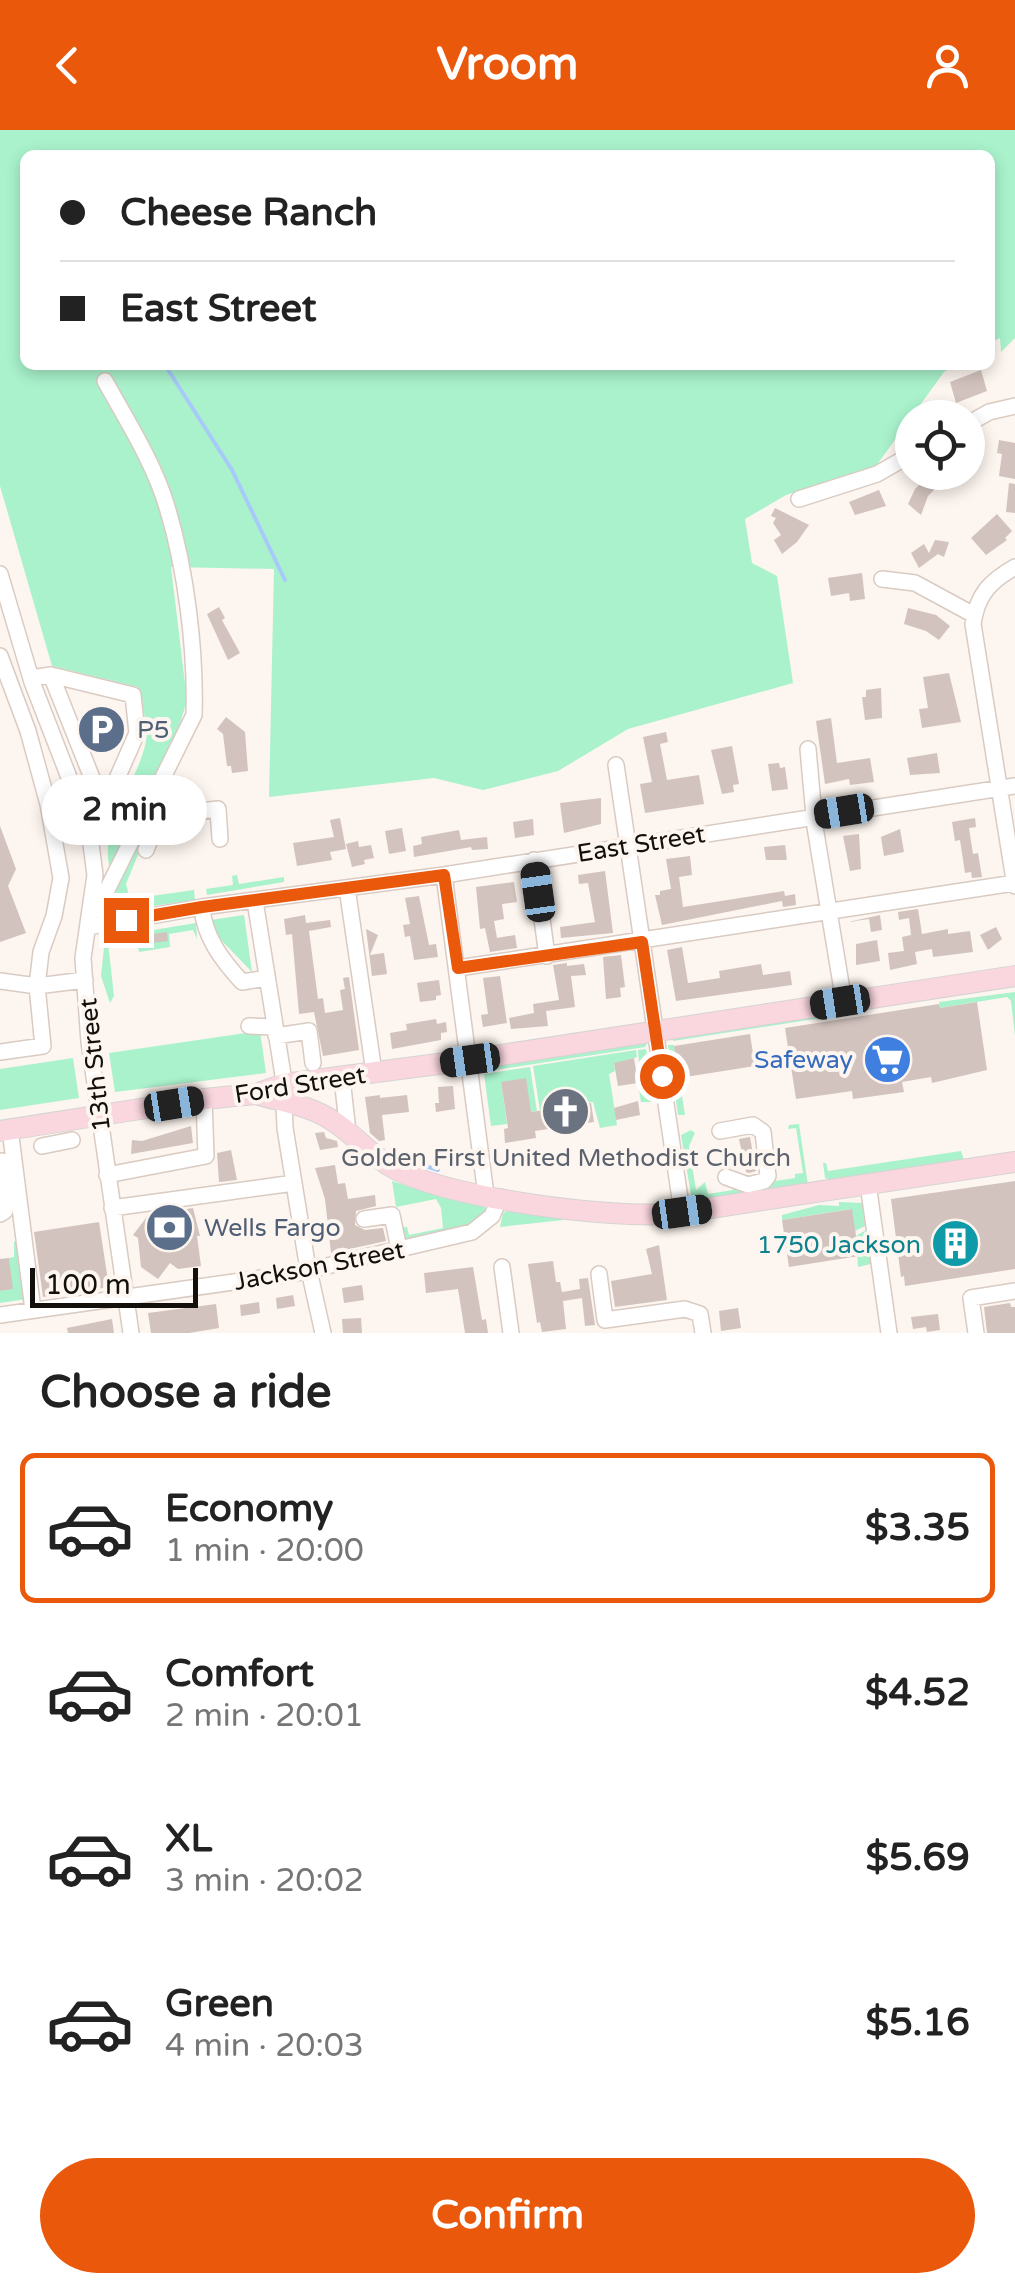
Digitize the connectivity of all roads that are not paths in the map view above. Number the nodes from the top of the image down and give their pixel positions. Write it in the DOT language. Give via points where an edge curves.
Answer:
graph roads {
  1 [pos="105,382"];
  2 [pos="1015,406"];
  3 [pos="985,414"];
  4 [pos="895,463"];
  5 [pos="799,500"];
  6 [pos="1015,567"];
  7 [pos="0,574"];
  8 [pos="882,578"];
  9 [pos="974,615"];
  10 [pos="0,656"];
  11 [pos="51,676"];
  12 [pos="31,678"];
  13 [pos="808,749"];
  14 [pos="616,765"];
  15 [pos="1008,787"];
  16 [pos="814,816"];
  17 [pos="151,817"];
  18 [pos="220,838"];
  19 [pos="626,846"];
  20 [pos="146,850"];
  21 [pos="534,860"];
  22 [pos="444,875"];
  23 [pos="1015,884"];
  24 [pos="347,888"];
  25 [pos="255,901"];
  26 [pos="202,907"];
  27 [pos="830,909"];
  28 [pos="88,927"];
  29 [pos="642,942"];
  30 [pos="547,956"];
  31 [pos="458,968"];
  32 [pos="1015,976"];
  33 [pos="267,978"];
  34 [pos="85,980"];
  35 [pos="0,981"];
  36 [pos="38,986"];
  37 [pos="844,1002"];
  38 [pos="249,1026"];
  39 [pos="276,1031"];
  40 [pos="655,1031"];
  41 [pos="0,1052"];
  42 [pos="470,1060"];
  43 [pos="313,1062"];
  44 [pos="383,1071"];
  45 [pos="343,1086"];
  46 [pos="285,1093"];
  47 [pos="204,1099"];
  48 [pos="98,1116"];
  49 [pos="5,1130"];
  50 [pos="720,1131"];
  51 [pos="348,1132"];
  52 [pos="72,1140"];
  53 [pos="42,1146"];
  54 [pos="5,1161"];
  55 [pos="1015,1162"];
  56 [pos="107,1175"];
  57 [pos="726,1177"];
  58 [pos="294,1184"];
  59 [pos="868,1184"];
  60 [pos="2,1187"];
  61 [pos="493,1196"];
  62 [pos="112,1208"];
  63 [pos="682,1212"];
  64 [pos="0,1214"];
  65 [pos="364,1219"];
  66 [pos="399,1249"];
  67 [pos="502,1267"];
  68 [pos="309,1270"];
  69 [pos="600,1274"];
  70 [pos="1015,1292"];
  71 [pos="126,1296"];
  72 [pos="32,1310"];
  73 [pos="7,1314"];
  74 [pos="16,1331"];
  75 [pos="131,1333"];
  76 [pos="322,1333"];
  77 [pos="511,1333"];
  78 [pos="702,1333"];
  79 [pos="889,1333"];
  80 [pos="976,1333"];
  1 -- 17 [label="street" via="167,506 195,686 194,715"];
  2 -- 3 [label="street"];
  4 -- 5 [label="street"];
  6 -- 9 [label="street" via="986,587"];
  7 -- 12 [label="street, 13th Street"];
  8 -- 9 [label="street" via="915,583"];
  9 -- 15 [label="street"];
  10 -- 36 [label="street" via="28,731 61,878"];
  11 -- 11 [label="street" via="134,695 136,733 104,808"];
  11 -- 12 [label="street"];
  12 -- 28 [label="street, 13th Street" via="89,829 95,864"];
  13 -- 16 [label="street"];
  14 -- 19 [label="street"];
  15 -- 16 [label="street, East Street"];
  15 -- 23 [label="street"];
  16 -- 19 [label="street, East Street"];
  16 -- 27 [label="street"];
  17 -- 18 [label="street" via="218,809"];
  17 -- 20 [label="street"];
  17 -- 28 [label="street"];
  19 -- 21 [label="street, East Street"];
  19 -- 29 [label="street"];
  21 -- 22 [label="street, East Street"];
  21 -- 30 [label="street"];
  22 -- 24 [label="street, East Street"];
  22 -- 31 [label="street"];
  23 -- 27 [label="street"];
  24 -- 25 [label="street, East Street"];
  24 -- 44 [label="street"];
  25 -- 26 [label="street, East Street"];
  25 -- 33 [label="street"];
  26 -- 28 [label="street, East Street"];
  26 -- 33 [label="street" via="206,934 242,982"];
  27 -- 29 [label="street"];
  27 -- 37 [label="street"];
  28 -- 34 [label="street, 13th Street"];
  29 -- 30 [label="street"];
  29 -- 40 [label="street"];
  30 -- 31 [label="street"];
  31 -- 42 [label="street"];
  32 -- 37 [label="main road, Ford Street"];
  33 -- 39 [label="street"];
  34 -- 36 [label="street"];
  34 -- 48 [label="street, 13th Street"];
  35 -- 36 [label="street"];
  36 -- 41 [label="street" via="42,1046"];
  37 -- 40 [label="main road, Ford Street"];
  38 -- 39 [label="street"];
  39 -- 43 [label="street" via="308,1030"];
  39 -- 46 [label="street"];
  40 -- 42 [label="main road, Ford Street"];
  40 -- 63 [label="street"];
  42 -- 44 [label="main road, Ford Street"];
  42 -- 61 [label="street"];
  44 -- 45 [label="main road"];
  44 -- 46 [label="main road, Ford Street"];
  45 -- 46 [label="main road"];
  45 -- 51 [label="street"];
  46 -- 47 [label="main road, Ford Street"];
  46 -- 51 [label="main road"];
  46 -- 58 [label="street"];
  47 -- 48 [label="main road, Ford Street"];
  47 -- 56 [label="street" via="206,1156"];
  48 -- 49 [label="main road, Ford Street"];
  48 -- 56 [label="street, 13th Street"];
  49 -- 54 [label="street"];
  50 -- 57 [label="street" via="753,1126 763,1132 764,1182 748,1185"];
  51 -- 61 [label="main road" via="402,1173"];
  52 -- 53 [label="street"];
  54 -- 60 [label="street"];
  54 -- 72 [label="street"];
  55 -- 59 [label="main road"];
  56 -- 62 [label="street, 13th Street"];
  58 -- 62 [label="street"];
  58 -- 68 [label="street"];
  59 -- 63 [label="main road"];
  59 -- 79 [label="street"];
  60 -- 64 [label="street" via="7,1202"];
  61 -- 63 [label="main road" via="632,1215"];
  61 -- 66 [label="street, Jackson Street" via="492,1216 472,1232"];
  62 -- 71 [label="street, 13th Street"];
  65 -- 66 [label="street" via="392,1214"];
  66 -- 68 [label="street, Jackson Street"];
  67 -- 77 [label="street"];
  68 -- 71 [label="street, Jackson Street"];
  68 -- 76 [label="street"];
  69 -- 78 [label="street" via="605,1320 685,1309 700,1314"];
  70 -- 80 [label="street" via="971,1298"];
  71 -- 72 [label="street, Jackson Street"];
  71 -- 75 [label="street, 13th Street"];
  72 -- 73 [label="street, Jackson Street"];
  73 -- 74 [label="street"];
}
